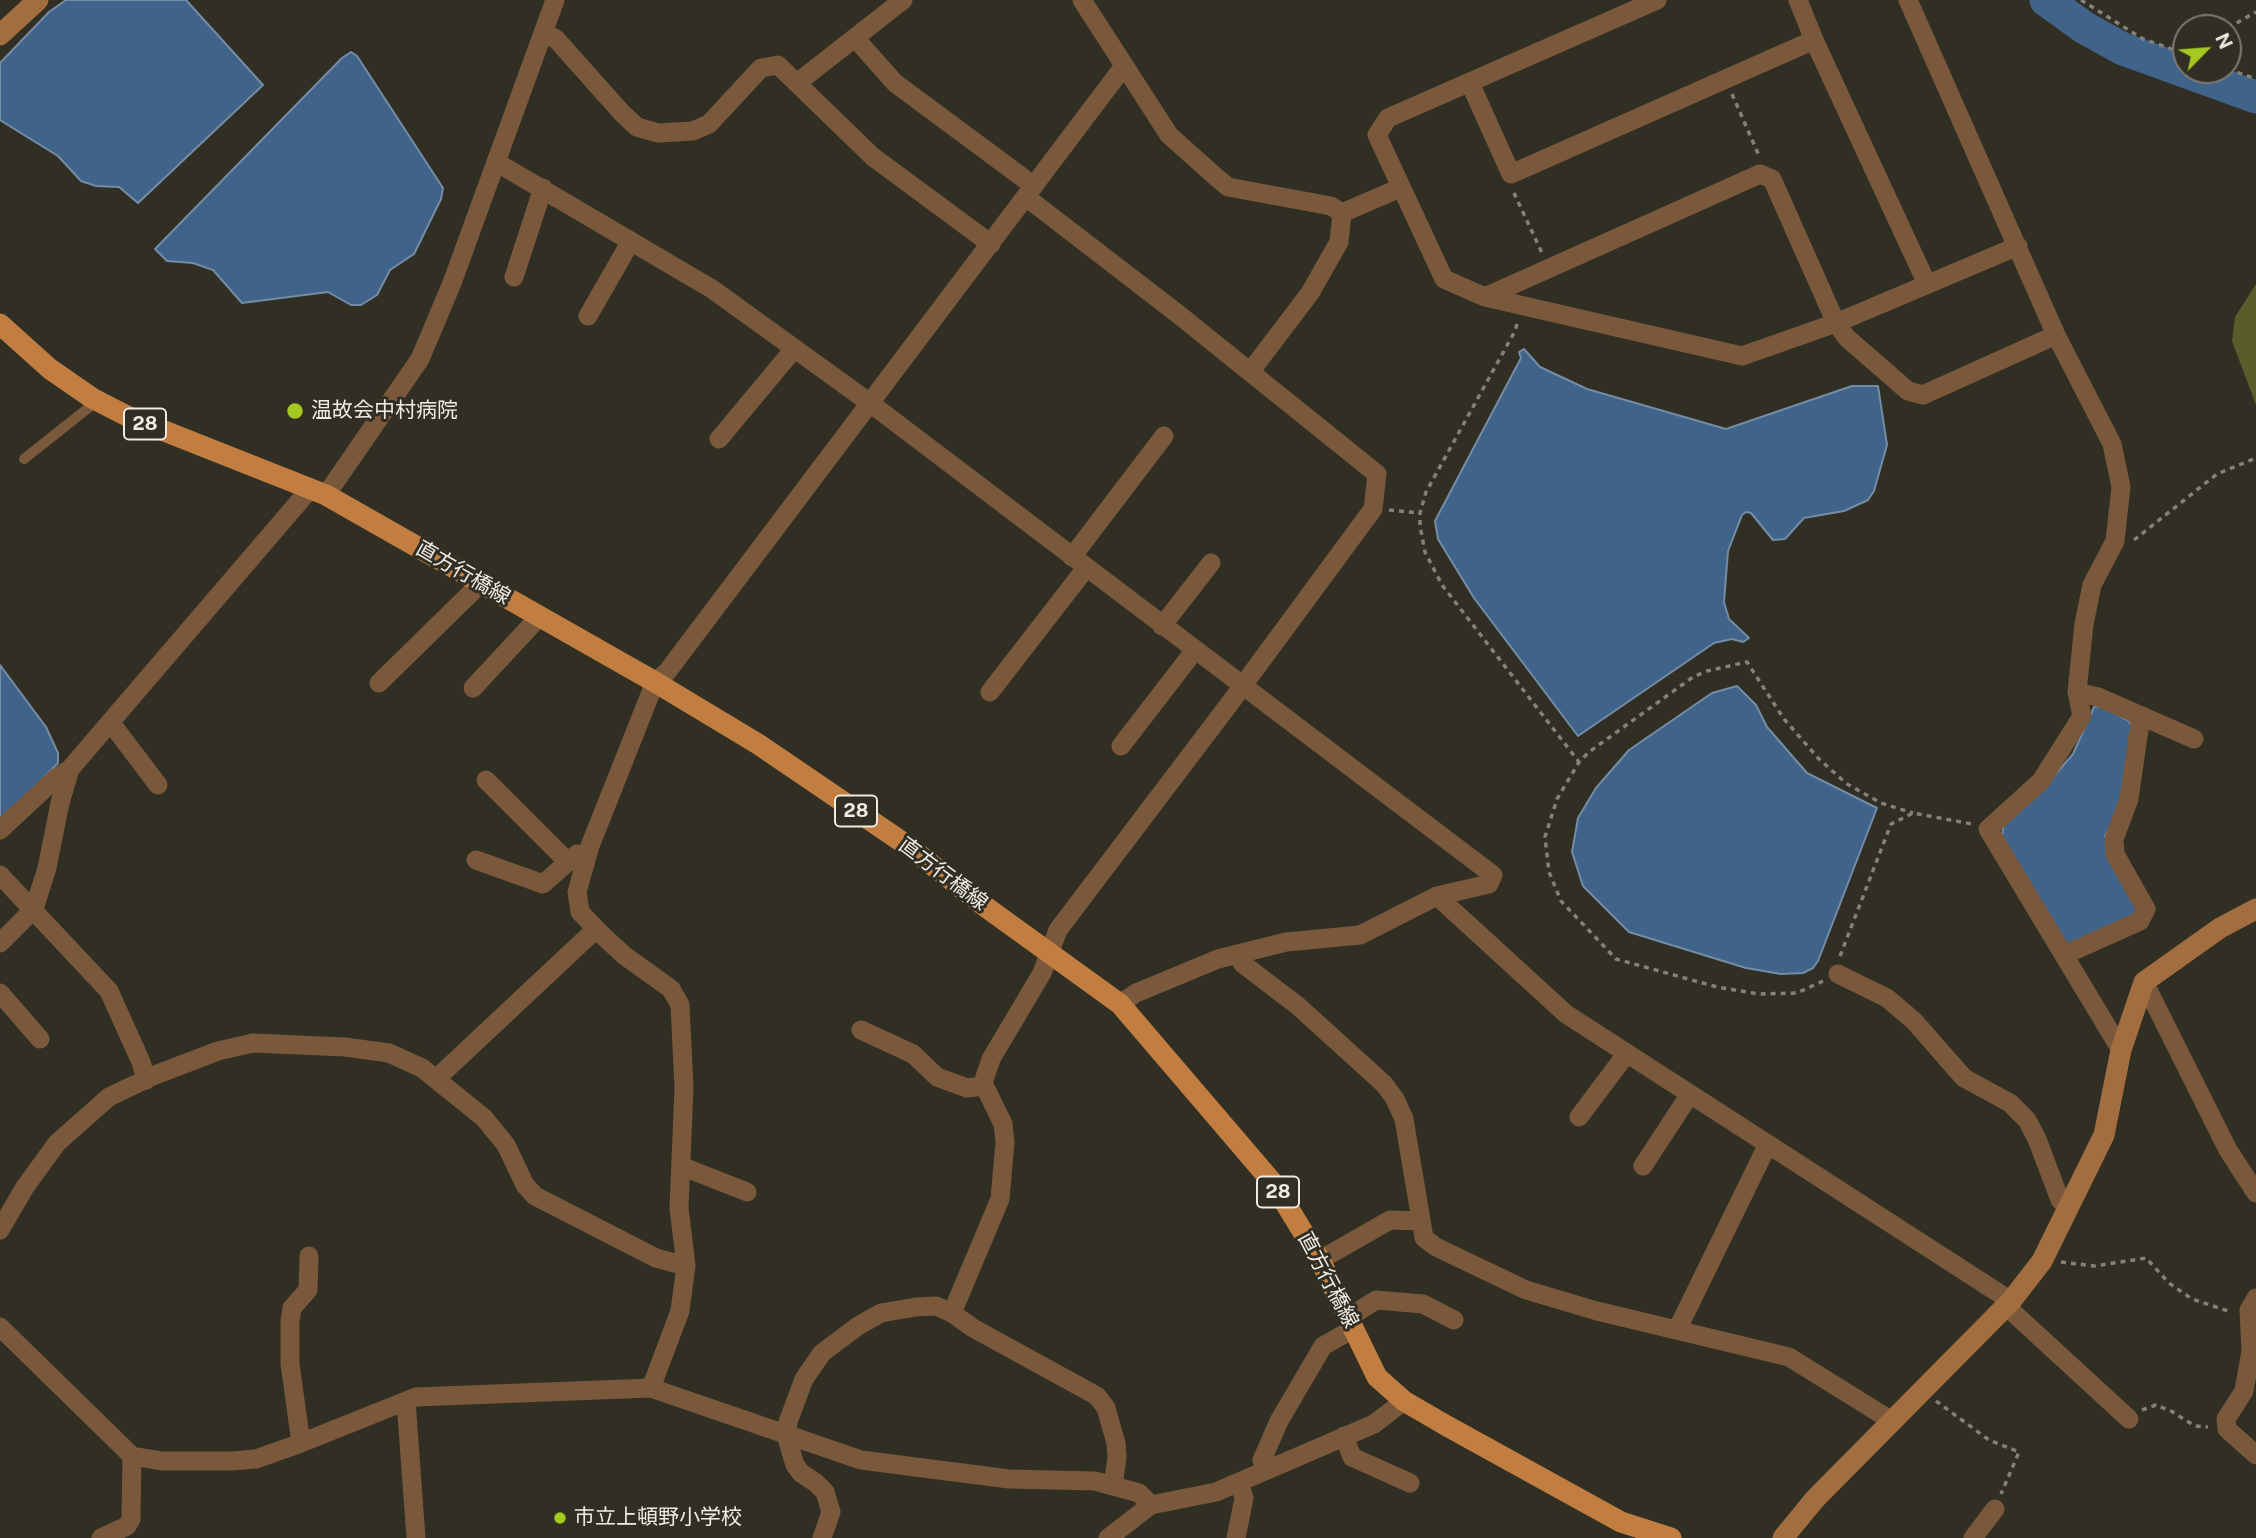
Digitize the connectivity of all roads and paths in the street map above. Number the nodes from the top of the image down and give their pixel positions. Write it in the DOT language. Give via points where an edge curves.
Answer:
graph roads {
  1 [pos="38,0"];
  2 [pos="555,0"];
  3 [pos="903,0"];
  4 [pos="1082,0"];
  5 [pos="1657,0"];
  6 [pos="1798,0"];
  7 [pos="1908,0"];
  8 [pos="2081,0"];
  9 [pos="543,33"];
  10 [pos="0,35"];
  11 [pos="855,38"];
  12 [pos="1814,40"];
  13 [pos="2172,49"];
  14 [pos="1124,66"];
  15 [pos="1726,79"];
  16 [pos="797,83"];
  17 [pos="1469,83"];
  18 [pos="496,162"];
  19 [pos="1511,174"];
  20 [pos="1760,174"];
  21 [pos="543,188"];
  22 [pos="1401,188"];
  23 [pos="1030,192"];
  24 [pos="1342,213"];
  25 [pos="631,241"];
  26 [pos="991,244"];
  27 [pos="2018,246"];
  28 [pos="1549,268"];
  29 [pos="514,277"];
  30 [pos="1927,284"];
  31 [pos="1485,296"];
  32 [pos="1520,305"];
  33 [pos="588,316"];
  34 [pos="1836,323"];
  35 [pos="0,324"];
  36 [pos="2056,335"];
  37 [pos="794,349"];
  38 [pos="1250,372"];
  39 [pos="97,401"];
  40 [pos="870,404"];
  41 [pos="1164,436"];
  42 [pos="719,439"];
  43 [pos="24,458"];
  44 [pos="2256,458"];
  45 [pos="318,492"];
  46 [pos="1373,509"];
  47 [pos="1420,513"];
  48 [pos="2108,554"];
  49 [pos="1079,562"];
  50 [pos="1211,563"];
  51 [pos="481,583"];
  52 [pos="538,617"];
  53 [pos="1162,626"];
  54 [pos="1195,650"];
  55 [pos="655,682"];
  56 [pos="379,683"];
  57 [pos="1242,686"];
  58 [pos="473,688"];
  59 [pos="990,692"];
  60 [pos="2077,692"];
  61 [pos="2141,716"];
  62 [pos="111,723"];
  63 [pos="2193,739"];
  64 [pos="1121,746"];
  65 [pos="1579,761"];
  66 [pos="70,769"];
  67 [pos="486,780"];
  68 [pos="158,785"];
  69 [pos="1913,813"];
  70 [pos="1988,829"];
  71 [pos="0,830"];
  72 [pos="587,855"];
  73 [pos="476,860"];
  74 [pos="568,862"];
  75 [pos="0,876"];
  76 [pos="1437,896"];
  77 [pos="34,909"];
  78 [pos="2256,909"];
  79 [pos="596,929"];
  80 [pos="0,943"];
  81 [pos="1048,951"];
  82 [pos="1237,954"];
  83 [pos="2064,955"];
  84 [pos="1838,974"];
  85 [pos="2144,982"];
  86 [pos="0,993"];
  87 [pos="1120,1004"];
  88 [pos="862,1030"];
  89 [pos="40,1039"];
  90 [pos="2121,1050"];
  91 [pos="1627,1053"];
  92 [pos="436,1079"];
  93 [pos="146,1080"];
  94 [pos="984,1086"];
  95 [pos="1690,1094"];
  96 [pos="1578,1117"];
  97 [pos="1768,1144"];
  98 [pos="681,1166"];
  99 [pos="1643,1166"];
  100 [pos="747,1192"];
  101 [pos="2256,1193"];
  102 [pos="2068,1207"];
  103 [pos="1421,1221"];
  104 [pos="0,1230"];
  105 [pos="309,1256"];
  106 [pos="1320,1260"];
  107 [pos="2042,1261"];
  108 [pos="686,1266"];
  109 [pos="2009,1303"];
  110 [pos="2253,1306"];
  111 [pos="952,1313"];
  112 [pos="1454,1320"];
  113 [pos="1351,1323"];
  114 [pos="0,1327"];
  115 [pos="1677,1329"];
  116 [pos="651,1388"];
  117 [pos="1922,1391"];
  118 [pos="406,1401"];
  119 [pos="1404,1401"];
  120 [pos="2129,1419"];
  121 [pos="1892,1421"];
  122 [pos="2226,1423"];
  123 [pos="786,1435"];
  124 [pos="1344,1436"];
  125 [pos="301,1443"];
  126 [pos="132,1455"];
  127 [pos="2256,1455"];
  128 [pos="1267,1470"];
  129 [pos="1239,1482"];
  130 [pos="1410,1483"];
  131 [pos="1113,1486"];
  132 [pos="1151,1505"];
  133 [pos="1995,1509"];
  134 [pos="100,1538"];
  135 [pos="416,1538"];
  136 [pos="822,1538"];
  137 [pos="1108,1538"];
  138 [pos="1236,1538"];
  139 [pos="1671,1538"];
  140 [pos="1783,1538"];
  141 [pos="1972,1538"];
  1 -- 10 [label="street"];
  2 -- 9 [label="street"];
  3 -- 11 [label="street"];
  4 -- 14 [label="street"];
  5 -- 17 [label="street"];
  6 -- 12 [label="street"];
  7 -- 27 [label="street"];
  8 -- 13 [label="path" via="2143,39"];
  9 -- 16 [label="street" via="556,39 637,127 658,133 693,131 709,124 761,68 778,65"];
  9 -- 18 [label="street"];
  11 -- 16 [label="street"];
  11 -- 23 [label="street" via="895,83"];
  12 -- 15 [label="street"];
  12 -- 30 [label="street"];
  14 -- 23 [label="street"];
  14 -- 24 [label="street" via="1169,135 1228,187 1331,206"];
  15 -- 19 [label="street"];
  15 -- 20 [label="path" via="1763,165"];
  16 -- 26 [label="street" via="873,157"];
  17 -- 19 [label="street"];
  17 -- 22 [label="street" via="1388,118 1377,135"];
  18 -- 21 [label="street"];
  18 -- 45 [label="street" via="420,359"];
  19 -- 28 [label="path" via="1511,185"];
  20 -- 28 [label="street"];
  20 -- 34 [label="street" via="1772,179"];
  21 -- 25 [label="street"];
  21 -- 29 [label="street"];
  22 -- 24 [label="street"];
  22 -- 31 [label="street" via="1444,279"];
  23 -- 26 [label="street"];
  23 -- 38 [label="street"];
  24 -- 38 [label="street" via="1339,242 1310,293"];
  25 -- 33 [label="street"];
  25 -- 37 [label="street" via="712,289"];
  26 -- 40 [label="street"];
  27 -- 30 [label="street"];
  27 -- 36 [label="street"];
  28 -- 31 [label="street"];
  30 -- 34 [label="street"];
  31 -- 32 [label="street"];
  32 -- 34 [label="street" via="1742,356"];
  32 -- 47 [label="path" via="1515,331 1426,492"];
  34 -- 36 [label="street" via="1908,391 1923,395"];
  35 -- 39 [label="main road, 直方行橋線 / 28" via="50,369"];
  36 -- 48 [label="street" via="2112,444 2121,487 2115,541"];
  37 -- 40 [label="street"];
  37 -- 42 [label="street"];
  38 -- 46 [label="street" via="1377,474"];
  39 -- 43 [label="lane"];
  39 -- 45 [label="main road, 直方行橋線 / 28"];
  40 -- 49 [label="street"];
  40 -- 55 [label="street"];
  41 -- 49 [label="street"];
  44 -- 48 [label="path" via="2217,474 2123,549"];
  45 -- 51 [label="main road, 直方行橋線 / 28"];
  45 -- 62 [label="street"];
  46 -- 47 [label="path"];
  46 -- 57 [label="street"];
  47 -- 65 [label="path" via="1425,552 1442,585"];
  48 -- 60 [label="street" via="2092,585"];
  49 -- 53 [label="street"];
  49 -- 59 [label="street"];
  50 -- 53 [label="street"];
  51 -- 52 [label="main road, 直方行橋線 / 28"];
  51 -- 56 [label="street"];
  52 -- 55 [label="main road, 直方行橋線 / 28"];
  52 -- 58 [label="street"];
  53 -- 54 [label="street"];
  54 -- 57 [label="street"];
  54 -- 64 [label="street"];
  55 -- 72 [label="street"];
  55 -- 81 [label="main road, 直方行橋線 / 28" via="758,744 908,846"];
  57 -- 76 [label="street" via="1493,875 1489,884"];
  57 -- 81 [label="street" via="1058,930"];
  60 -- 61 [label="street"];
  60 -- 70 [label="street" via="2082,716 2041,781"];
  61 -- 63 [label="street"];
  61 -- 83 [label="street" via="2129,799 2114,839 2115,854 2146,909 2140,921"];
  62 -- 66 [label="street"];
  62 -- 68 [label="street"];
  65 -- 69 [label="path" via="1693,677 1747,662 1784,719 1819,759 1847,784 1881,803"];
  65 -- 84 [label="path" via="1557,799 1545,837 1549,872 1561,901 1616,959 1717,987 1759,993 1797,993"];
  66 -- 71 [label="street"];
  66 -- 77 [label="street"];
  67 -- 74 [label="street"];
  69 -- 70 [label="path"];
  69 -- 84 [label="path" via="1891,824 1837,966"];
  70 -- 83 [label="street"];
  72 -- 74 [label="street" via="577,854"];
  72 -- 79 [label="street" via="577,892 580,912"];
  73 -- 74 [label="street" via="543,884"];
  75 -- 77 [label="street"];
  76 -- 82 [label="street" via="1360,934 1286,942"];
  76 -- 91 [label="street" via="1566,1014"];
  77 -- 80 [label="street"];
  77 -- 93 [label="street" via="109,991"];
  78 -- 85 [label="street" via="2220,928"];
  79 -- 92 [label="street"];
  79 -- 98 [label="street" via="671,989 680,1005"];
  81 -- 87 [label="main road, 直方行橋線 / 28"];
  81 -- 94 [label="street" via="1042,972 991,1059"];
  82 -- 87 [label="street" via="1136,993"];
  82 -- 103 [label="street" via="1242,964 1298,1006 1384,1084 1404,1118"];
  83 -- 90 [label="street"];
  84 -- 102 [label="street" via="1887,998 1914,1021 1964,1078 2010,1103 2027,1120 2060,1200"];
  85 -- 90 [label="street"];
  85 -- 101 [label="street" via="2228,1150"];
  86 -- 89 [label="street"];
  87 -- 106 [label="main road, 直方行橋線 / 28" via="1273,1184"];
  88 -- 94 [label="street" via="913,1054 937,1077 967,1088"];
  90 -- 102 [label="street" via="2104,1135"];
  91 -- 95 [label="street"];
  91 -- 96 [label="street"];
  92 -- 93 [label="street" via="389,1053 253,1043 218,1051"];
  92 -- 108 [label="street" via="484,1118 506,1145 535,1196 656,1258"];
  93 -- 104 [label="street" via="110,1097 57,1143"];
  94 -- 111 [label="street" via="1003,1124 1000,1199"];
  95 -- 97 [label="street"];
  95 -- 99 [label="street"];
  97 -- 109 [label="street"];
  97 -- 115 [label="street"];
  98 -- 100 [label="street"];
  98 -- 108 [label="street" via="679,1208"];
  102 -- 107 [label="street"];
  103 -- 106 [label="street" via="1390,1220"];
  103 -- 115 [label="street" via="1424,1237 1436,1247 1526,1290"];
  105 -- 125 [label="street" via="308,1290 292,1308 290,1321 290,1364"];
  106 -- 113 [label="main road, 直方行橋線 / 28"];
  107 -- 109 [label="street"];
  107 -- 110 [label="path" via="2095,1266 2146,1258 2192,1299 2237,1315"];
  108 -- 116 [label="street" via="680,1311"];
  109 -- 117 [label="street"];
  109 -- 120 [label="street"];
  110 -- 122 [label="street" via="2244,1391"];
  111 -- 123 [label="street" via="936,1306 916,1307 881,1313 858,1326 822,1353 804,1379"];
  111 -- 131 [label="street" via="1097,1396 1106,1408 1116,1443"];
  112 -- 113 [label="street" via="1423,1304 1376,1300"];
  113 -- 119 [label="main road, 直方行橋線 / 28" via="1377,1377"];
  113 -- 128 [label="street" via="1323,1346 1279,1421 1262,1460"];
  114 -- 126 [label="street"];
  115 -- 121 [label="street" via="1788,1357"];
  116 -- 118 [label="street" via="436,1395"];
  116 -- 123 [label="street"];
  117 -- 121 [label="street"];
  117 -- 133 [label="path" via="1989,1440 2019,1452"];
  118 -- 125 [label="street"];
  118 -- 135 [label="street"];
  119 -- 124 [label="street" via="1374,1424"];
  119 -- 139 [label="main road, 直方行橋線 / 28" via="1621,1522"];
  120 -- 122 [label="path" via="2156,1405 2195,1426 2212,1428"];
  121 -- 140 [label="street"];
  122 -- 127 [label="street"];
  123 -- 131 [label="street" via="861,1460 1009,1479 1095,1481"];
  123 -- 136 [label="street" via="795,1465 825,1492 831,1512"];
  124 -- 128 [label="street"];
  124 -- 130 [label="street" via="1352,1457"];
  125 -- 126 [label="street" via="256,1459 231,1461 162,1461"];
  126 -- 134 [label="street" via="131,1519 127,1526"];
  128 -- 129 [label="street"];
  129 -- 132 [label="street" via="1216,1492"];
  129 -- 138 [label="street" via="1244,1498"];
  131 -- 132 [label="street" via="1139,1493"];
  132 -- 137 [label="street"];
  133 -- 141 [label="street"];
}
